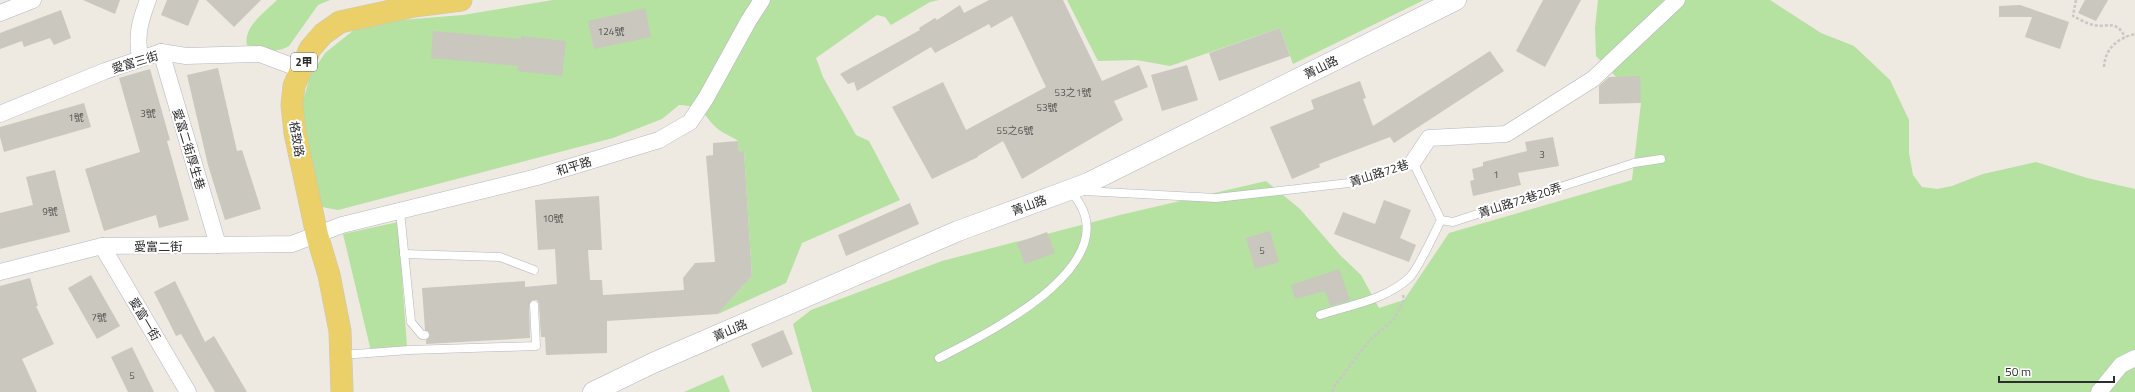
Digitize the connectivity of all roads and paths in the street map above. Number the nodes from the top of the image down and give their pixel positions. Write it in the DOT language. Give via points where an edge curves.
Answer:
graph roads {
  1 [pos="33,0"];
  2 [pos="148,0"];
  3 [pos="461,0"];
  4 [pos="762,0"];
  5 [pos="1456,0"];
  6 [pos="1677,0"];
  7 [pos="2076,0"];
  8 [pos="0,13"];
  9 [pos="2135,34"];
  10 [pos="2125,36"];
  11 [pos="161,52"];
  12 [pos="140,58"];
  13 [pos="2104,67"];
  14 [pos="300,69"];
  15 [pos="0,114"];
  16 [pos="1661,159"];
  17 [pos="1413,162"];
  18 [pos="1069,190"];
  19 [pos="400,211"];
  20 [pos="1441,220"];
  21 [pos="317,235"];
  22 [pos="218,245"];
  23 [pos="102,246"];
  24 [pos="404,254"];
  25 [pos="534,270"];
  26 [pos="0,272"];
  27 [pos="1399,285"];
  28 [pos="534,305"];
  29 [pos="1320,315"];
  30 [pos="425,335"];
  31 [pos="341,355"];
  32 [pos="939,358"];
  33 [pos="2135,358"];
  34 [pos="188,392"];
  35 [pos="342,392"];
  36 [pos="593,392"];
  37 [pos="1333,392"];
  38 [pos="2099,392"];
  1 -- 8 [label="street"];
  2 -- 12 [label="street" via="140,21 137,42"];
  3 -- 14 [label="main road, 格致路 / 2甲" via="414,6 340,22 323,34 310,49"];
  4 -- 19 [label="street, 和平路" via="690,122 659,140 537,177"];
  5 -- 18 [label="street, 菁山路" via="1088,183"];
  6 -- 17 [label="street, 菁山路72巷" via="1593,79 1506,134 1429,138"];
  7 -- 10 [label="path" via="2073,16 2094,25 2114,26"];
  9 -- 10 [label="path"];
  10 -- 13 [label="path" via="2105,57"];
  11 -- 12 [label="street, 愛富三街"];
  11 -- 14 [label="street, 愛富三街" via="186,56 260,54"];
  11 -- 22 [label="street, 愛富二街厚生巷"];
  12 -- 15 [label="street, 愛富三街"];
  14 -- 21 [label="main road, 格致路 / 2甲" via="294,86 292,112"];
  16 -- 20 [label="lane, 菁山路72巷20弄" via="1634,163 1453,222"];
  17 -- 18 [label="lane, 菁山路72巷" via="1349,183 1216,198"];
  17 -- 20 [label="lane"];
  18 -- 32 [label="lane" via="1081,203 1088,225 1081,252 1068,272 1054,287 1016,315"];
  18 -- 36 [label="street, 菁山路" via="958,231 653,363"];
  19 -- 21 [label="street, 和平路" via="342,225"];
  19 -- 24 [label="lane"];
  20 -- 27 [label="lane" via="1411,276"];
  21 -- 22 [label="street, 愛富二街" via="292,244"];
  21 -- 31 [label="main road, 格致路 / 2甲" via="332,289 340,331"];
  22 -- 23 [label="street, 愛富二街"];
  23 -- 26 [label="street, 愛富二街"];
  23 -- 34 [label="street, 愛富一街"];
  24 -- 25 [label="lane" via="500,257"];
  24 -- 30 [label="lane" via="410,322 415,330 422,336"];
  27 -- 29 [label="lane" via="1388,294"];
  27 -- 37 [label="path" via="1405,299 1394,319 1369,341 1333,388"];
  28 -- 31 [label="lane" via="536,346"];
  31 -- 35 [label="main road, 格致路 / 2甲"];
  33 -- 38 [label="street" via="2121,365"];
}
